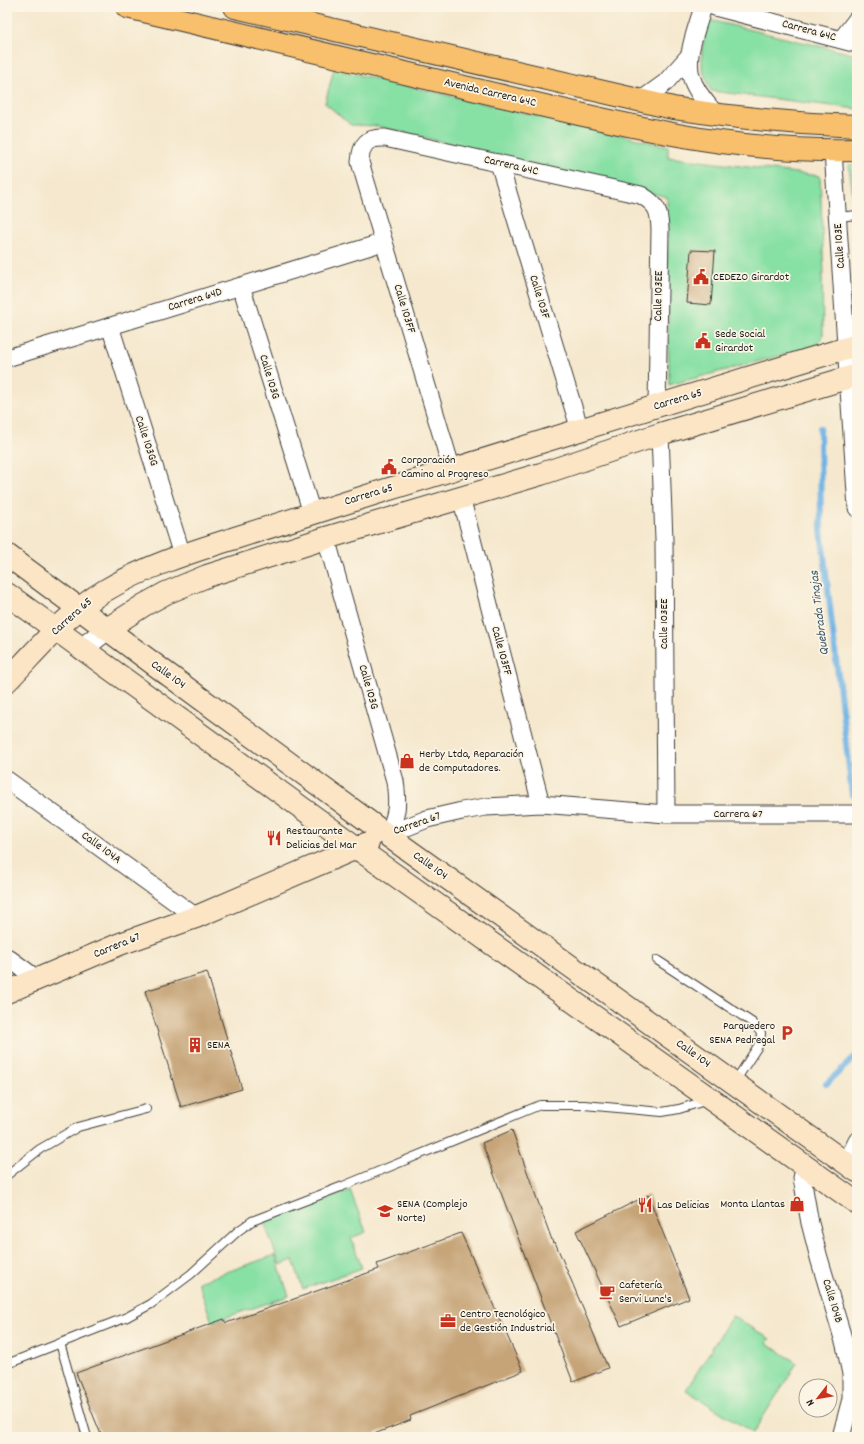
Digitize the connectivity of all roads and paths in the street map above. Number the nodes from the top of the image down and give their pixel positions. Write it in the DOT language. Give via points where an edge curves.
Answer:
graph roads {
  1 [pos="127,7"];
  2 [pos="235,7"];
  3 [pos="703,7"];
  4 [pos="715,7"];
  5 [pos="857,19"];
  6 [pos="849,42"];
  7 [pos="689,56"];
  8 [pos="640,101"];
  9 [pos="716,115"];
  10 [pos="857,126"];
  11 [pos="362,148"];
  12 [pos="833,150"];
  13 [pos="857,150"];
  14 [pos="499,163"];
  15 [pos="658,210"];
  16 [pos="857,215"];
  17 [pos="838,217"];
  18 [pos="384,242"];
  19 [pos="241,286"];
  20 [pos="110,326"];
  21 [pos="852,347"];
  22 [pos="7,358"];
  23 [pos="853,376"];
  24 [pos="657,407"];
  25 [pos="580,430"];
  26 [pos="660,434"];
  27 [pos="452,470"];
  28 [pos="461,498"];
  29 [pos="857,508"];
  30 [pos="312,513"];
  31 [pos="326,538"];
  32 [pos="7,555"];
  33 [pos="182,555"];
  34 [pos="7,594"];
  35 [pos="79,608"];
  36 [pos="106,629"];
  37 [pos="56,630"];
  38 [pos="82,649"];
  39 [pos="7,681"];
  40 [pos="7,780"];
  41 [pos="541,804"];
  42 [pos="666,814"];
  43 [pos="857,814"];
  44 [pos="387,835"];
  45 [pos="357,848"];
  46 [pos="196,917"];
  47 [pos="7,957"];
  48 [pos="657,960"];
  49 [pos="37,979"];
  50 [pos="7,992"];
  51 [pos="734,1084"];
  52 [pos="711,1099"];
  53 [pos="146,1110"];
  54 [pos="857,1141"];
  55 [pos="805,1166"];
  56 [pos="852,1167"];
  57 [pos="7,1175"];
  58 [pos="857,1203"];
  59 [pos="60,1343"];
  60 [pos="7,1364"];
  61 [pos="87,1437"];
  62 [pos="841,1437"];
  1 -- 12 [label="main road, Avenida Carrera 64C" via="672,134 721,142"];
  2 -- 8 [label="main road"];
  3 -- 7 [label="street"];
  4 -- 6 [label="street, Carrera 64C"];
  5 -- 6 [label="street"];
  7 -- 8 [label="street" via="665,83"];
  7 -- 9 [label="street" via="691,77 696,88"];
  8 -- 9 [label="main road"];
  9 -- 10 [label="main road" via="779,122"];
  11 -- 14 [label="street, Carrera 64C" via="368,141 385,138"];
  11 -- 18 [label="street, Calle 103FF" via="360,162"];
  12 -- 13 [label="main road, Avenida Carrera 64C"];
  12 -- 17 [label="street, Calle 103E"];
  14 -- 15 [label="street, Carrera 64C" via="641,195 651,201"];
  14 -- 25 [label="street, Calle 103F"];
  15 -- 24 [label="street, Calle 103EE" via="660,229"];
  16 -- 17 [label="lane"];
  17 -- 21 [label="street, Calle 103E"];
  18 -- 19 [label="street, Carrera 64D"];
  18 -- 27 [label="street, Calle 103FF"];
  19 -- 20 [label="street, Carrera 64D"];
  19 -- 30 [label="street, Calle 103G"];
  20 -- 22 [label="street, Carrera 64D"];
  20 -- 33 [label="street, Calle 103GG"];
  21 -- 23 [label="street, Calle 103E"];
  21 -- 24 [label="main road, Carrera 65"];
  23 -- 26 [label="main road"];
  23 -- 29 [label="street, Calle 103E"];
  24 -- 25 [label="main road, Carrera 65"];
  25 -- 27 [label="main road, Carrera 65"];
  26 -- 28 [label="main road"];
  26 -- 42 [label="street, Calle 103EE" via="664,540"];
  27 -- 30 [label="main road, Carrera 65"];
  28 -- 31 [label="main road"];
  28 -- 41 [label="street, Calle 103FF"];
  30 -- 33 [label="main road, Carrera 65"];
  31 -- 36 [label="main road" via="186,584 144,605"];
  31 -- 44 [label="street, Calle 103G" via="395,781 396,817"];
  32 -- 35 [label="main road, Calle 104"];
  33 -- 35 [label="main road, Carrera 65" via="130,576"];
  34 -- 37 [label="main road"];
  35 -- 36 [label="main road, Calle 104"];
  35 -- 37 [label="main road, Carrera 65"];
  36 -- 38 [label="street"];
  36 -- 44 [label="main road, Calle 104"];
  37 -- 38 [label="main road"];
  37 -- 39 [label="main road, Carrera 65"];
  38 -- 45 [label="main road"];
  40 -- 46 [label="street, Calle 104A"];
  41 -- 42 [label="street, Carrera 67"];
  41 -- 44 [label="street, Carrera 67" via="462,811 427,819"];
  42 -- 43 [label="street, Carrera 67"];
  44 -- 45 [label="main road, Carrera 67"];
  44 -- 51 [label="main road, Calle 104"];
  45 -- 46 [label="main road, Carrera 67"];
  45 -- 52 [label="main road"];
  46 -- 49 [label="main road, Carrera 67" via="120,944"];
  47 -- 49 [label="street"];
  48 -- 51 [label="lane" via="753,1023 761,1032 760,1043"];
  49 -- 50 [label="main road, Carrera 67"];
  51 -- 56 [label="main road, Calle 104"];
  52 -- 55 [label="main road"];
  52 -- 59 [label="lane" via="662,1112 584,1105 540,1105 252,1221 151,1304 127,1317"];
  53 -- 57 [label="lane" via="78,1127 40,1149"];
  54 -- 56 [label="street"];
  55 -- 58 [label="main road"];
  55 -- 62 [label="street, Calle 104B" via="802,1178 810,1223 851,1374 851,1399"];
  59 -- 60 [label="lane"];
  59 -- 61 [label="lane"];
}
